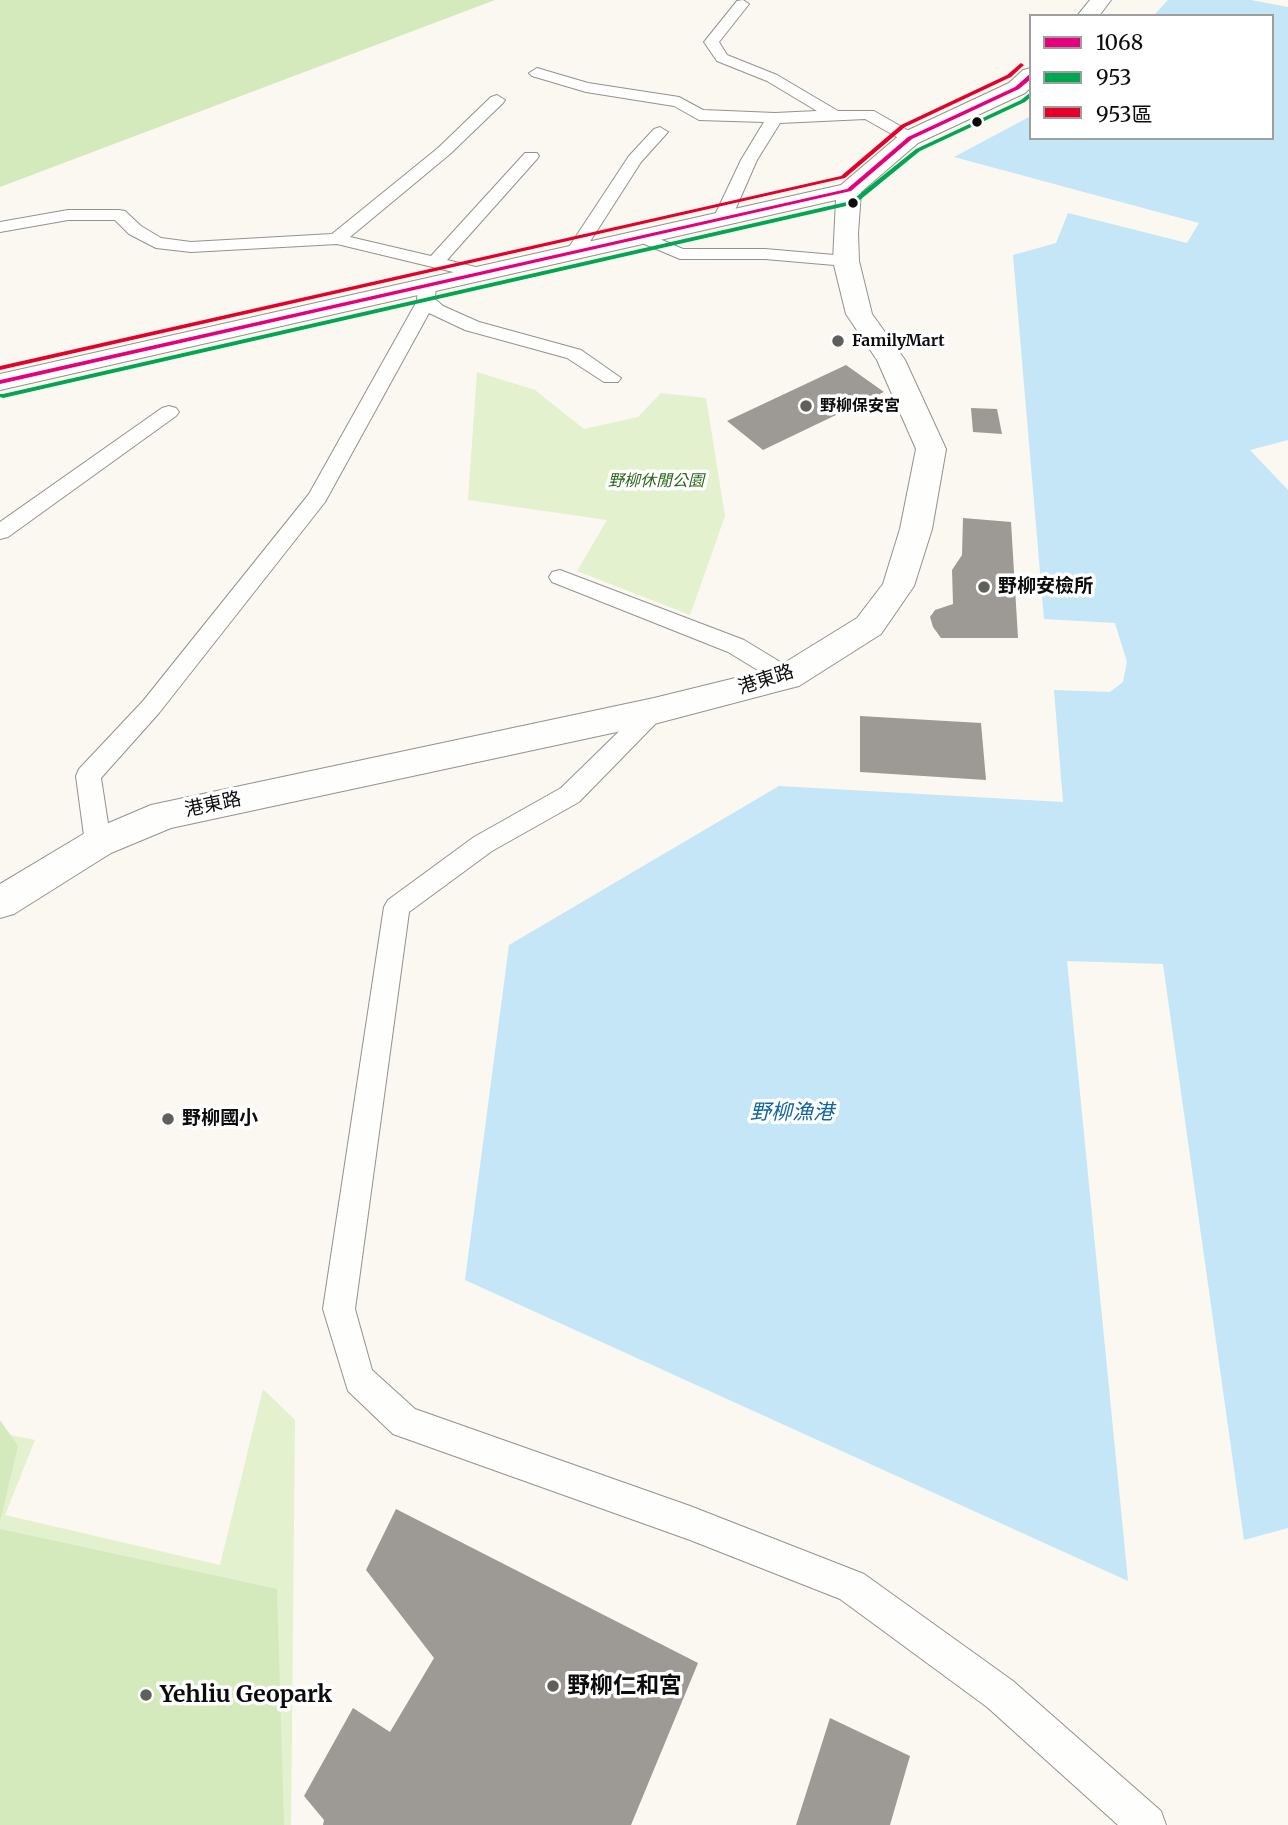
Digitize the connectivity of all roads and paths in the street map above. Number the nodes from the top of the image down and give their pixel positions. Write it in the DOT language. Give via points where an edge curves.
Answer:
graph roads {
  1 [pos="1101,0"];
  2 [pos="742,4"];
  3 [pos="1089,14"];
  4 [pos="537,72"];
  5 [pos="1029,77"];
  6 [pos="497,100"];
  7 [pos="836,116"];
  8 [pos="775,118"];
  9 [pos="660,132"];
  10 [pos="910,138"];
  11 [pos="531,156"];
  12 [pos="849,190"];
  13 [pos="723,218"];
  14 [pos="0,227"];
  15 [pos="640,236"];
  16 [pos="337,239"];
  17 [pos="576,250"];
  18 [pos="846,261"];
  19 [pos="430,282"];
  20 [pos="611,379"];
  21 [pos="0,382"];
  22 [pos="169,412"];
  23 [pos="0,532"];
  24 [pos="560,577"];
  25 [pos="787,677"];
  26 [pos="654,710"];
  27 [pos="99,843"];
  28 [pos="0,903"];
  29 [pos="1147,1825"];
  1 -- 3 [label="street"];
  2 -- 7 [label="lane" via="711,42 722,58 772,78"];
  4 -- 8 [label="lane" via="586,87 679,102 699,115"];
  5 -- 10 [label="street" via="1017,88"];
  6 -- 16 [label="lane" via="444,151"];
  7 -- 8 [label="lane"];
  7 -- 10 [label="lane" via="868,114"];
  8 -- 13 [label="lane" via="749,160"];
  9 -- 17 [label="lane" via="635,159"];
  10 -- 12 [label="street"];
  11 -- 19 [label="lane"];
  12 -- 13 [label="street"];
  12 -- 18 [label="street, 港東路"];
  13 -- 15 [label="street"];
  14 -- 16 [label="lane" via="68,215 119,215 156,243 191,247"];
  15 -- 17 [label="street"];
  15 -- 18 [label="lane" via="680,254 765,254"];
  16 -- 19 [label="lane"];
  17 -- 19 [label="street"];
  18 -- 25 [label="street, 港東路" via="859,314 896,370 931,449 916,529 898,586 869,625"];
  19 -- 20 [label="lane" via="437,310 472,326 574,354"];
  19 -- 21 [label="street"];
  19 -- 27 [label="lane" via="318,497 151,707 88,776"];
  22 -- 23 [label="lane"];
  24 -- 25 [label="lane" via="736,646"];
  25 -- 26 [label="street, 港東路"];
  26 -- 27 [label="street, 港東路" via="164,815"];
  26 -- 29 [label="lane" via="569,795 483,844 397,907 339,1309 359,1380 405,1422 852,1586 1000,1694"];
  27 -- 28 [label="street, 港東路"];
}
